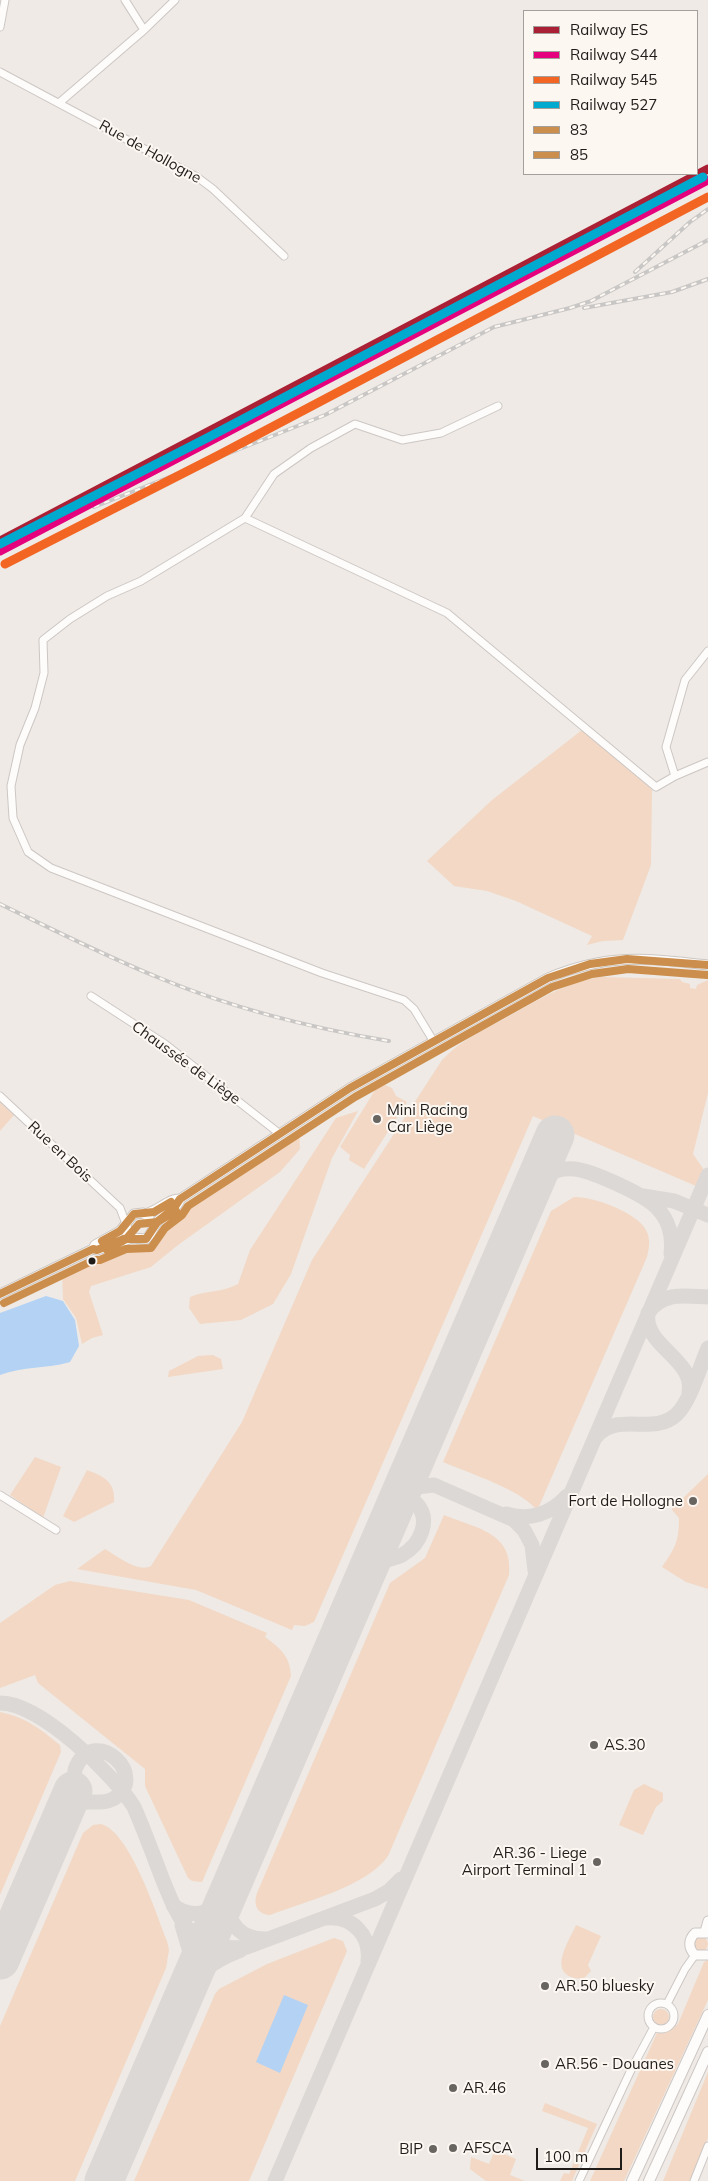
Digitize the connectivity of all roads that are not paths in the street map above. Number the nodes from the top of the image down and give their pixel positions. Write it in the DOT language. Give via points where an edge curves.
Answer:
graph roads {
  1 [pos="5,0"];
  2 [pos="125,0"];
  3 [pos="175,0"];
  4 [pos="0,27"];
  5 [pos="144,30"];
  6 [pos="0,72"];
  7 [pos="59,103"];
  8 [pos="284,256"];
  9 [pos="498,406"];
  10 [pos="246,518"];
  11 [pos="708,651"];
  12 [pos="708,762"];
  13 [pos="675,776"];
  14 [pos="708,965"];
  15 [pos="90,996"];
  16 [pos="434,1042"];
  17 [pos="0,1096"];
  18 [pos="280,1134"];
  19 [pos="180,1199"];
  20 [pos="120,1208"];
  21 [pos="141,1213"];
  22 [pos="126,1224"];
  23 [pos="153,1228"];
  24 [pos="132,1238"];
  25 [pos="93,1249"];
  26 [pos="0,1294"];
  27 [pos="0,1496"];
  28 [pos="56,1530"];
  29 [pos="708,1921"];
  30 [pos="707,1932"];
  31 [pos="695,1955"];
  32 [pos="708,1955"];
  33 [pos="667,2004"];
  34 [pos="708,2015"];
  35 [pos="654,2027"];
  36 [pos="708,2052"];
  37 [pos="708,2146"];
  38 [pos="580,2181"];
  39 [pos="632,2181"];
  40 [pos="649,2181"];
  41 [pos="694,2181"];
  1 -- 4 [label="street"];
  2 -- 5 [label="street"];
  3 -- 5 [label="street"];
  5 -- 7 [label="street"];
  6 -- 7 [label="street, Rue de Hollogne"];
  7 -- 8 [label="street, Rue de Hollogne" via="203,181"];
  9 -- 10 [label="street" via="441,433 402,440 355,424 311,448 274,474"];
  10 -- 13 [label="street" via="447,613 656,787"];
  10 -- 16 [label="street" via="141,581 107,596 42,640 44,673 36,708 20,745 14,770 11,786 13,818 28,852 51,868 313,970 404,1000 414,1009"];
  11 -- 13 [label="street" via="685,680 666,747"];
  12 -- 13 [label="street"];
  14 -- 16 [label="main road" via="635,958 580,966 537,984"];
  15 -- 18 [label="street, Chaussée de Liège" via="165,1044"];
  16 -- 18 [label="main road" via="350,1088"];
  17 -- 20 [label="street, Rue en Bois"];
  18 -- 19 [label="main road"];
  19 -- 21 [label="main road" via="154,1212"];
  19 -- 23 [label="main road" via="179,1204 159,1219"];
  20 -- 21 [label="street, Rue en Bois"];
  20 -- 22 [label="street, Rue en Bois"];
  21 -- 22 [label="main road" via="130,1217"];
  21 -- 23 [label="main road" via="151,1218"];
  22 -- 24 [label="main road"];
  22 -- 25 [label="main road"];
  23 -- 24 [label="main road" via="146,1239"];
  24 -- 25 [label="main road"];
  25 -- 26 [label="main road"];
  27 -- 28 [label="street"];
  29 -- 30 [label="main road"];
  30 -- 31 [label="main road" via="695,1933 692,1937 690,1946"];
  31 -- 32 [label="main road"];
  31 -- 33 [label="street"];
  33 -- 35 [label="street" via="656,2004 649,2012 649,2020"];
  33 -- 35 [label="street" via="674,2015 672,2024 663,2029"];
  34 -- 39 [label="highway"];
  35 -- 38 [label="street" via="642,2046"];
  36 -- 40 [label="highway"];
  37 -- 41 [label="street"];
}
